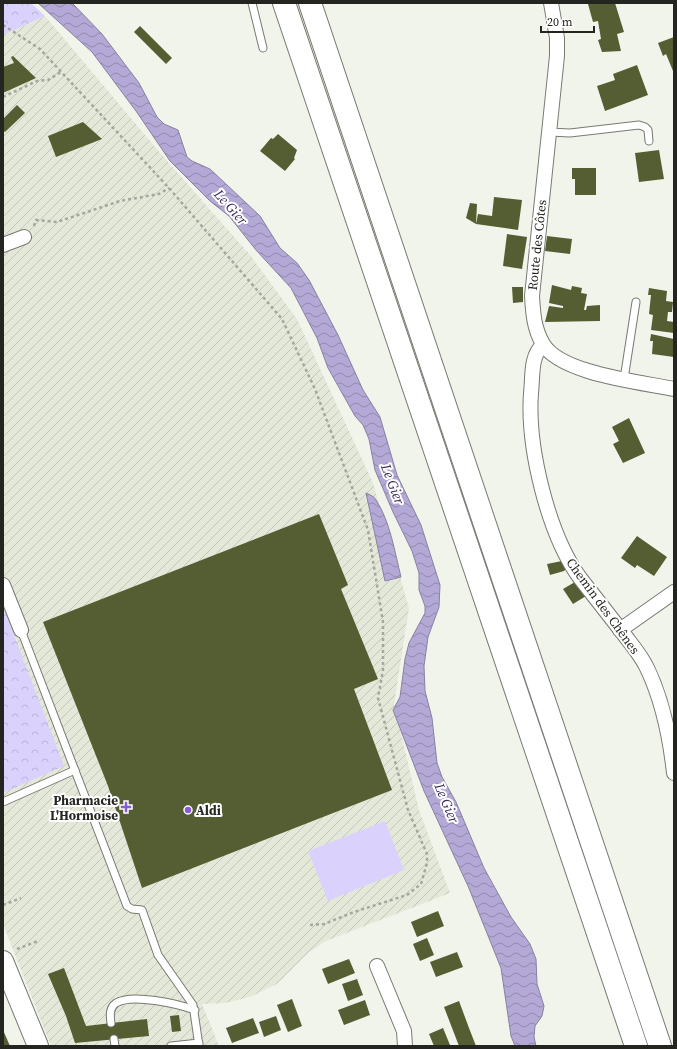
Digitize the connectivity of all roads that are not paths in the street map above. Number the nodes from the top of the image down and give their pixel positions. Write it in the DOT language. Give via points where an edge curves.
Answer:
graph roads {
  1 [pos="252,3"];
  2 [pos="284,3"];
  3 [pos="310,3"];
  4 [pos="552,3"];
  5 [pos="262,48"];
  6 [pos="549,132"];
  7 [pos="650,141"];
  8 [pos="24,237"];
  9 [pos="3,245"];
  10 [pos="636,302"];
  11 [pos="543,345"];
  12 [pos="624,379"];
  13 [pos="674,389"];
  14 [pos="3,585"];
  15 [pos="674,592"];
  16 [pos="21,630"];
  17 [pos="620,630"];
  18 [pos="74,770"];
  19 [pos="674,773"];
  20 [pos="3,802"];
  21 [pos="10,956"];
  22 [pos="378,966"];
  23 [pos="195,1010"];
  24 [pos="111,1023"];
  25 [pos="199,1044"];
  26 [pos="38,1046"];
  27 [pos="171,1046"];
  28 [pos="405,1046"];
  29 [pos="636,1046"];
  30 [pos="660,1046"];
  1 -- 5 [label="lane"];
  2 -- 29 [label="highway"];
  3 -- 30 [label="highway"];
  4 -- 6 [label="street, Route des Côtes" via="557,56"];
  6 -- 7 [label="lane" via="570,133 639,125 645,126 648,130"];
  6 -- 11 [label="street, Route des Côtes" via="532,296 536,330"];
  8 -- 9 [label="street"];
  10 -- 12 [label="lane"];
  11 -- 12 [label="street, Route des Côtes" via="552,354 583,370"];
  11 -- 17 [label="street, Chemin des Chênes" via="538,349 533,362 531,435 555,533 579,576"];
  12 -- 13 [label="street, Route des Côtes"];
  14 -- 16 [label="street"];
  15 -- 17 [label="street"];
  16 -- 18 [label="lane"];
  17 -- 19 [label="street, Chemin des Chênes" via="646,667 660,701 671,745"];
  18 -- 20 [label="lane"];
  18 -- 23 [label="lane" via="127,906 142,910 158,955"];
  21 -- 26 [label="main road"];
  22 -- 28 [label="street" via="404,1031"];
  23 -- 24 [label="lane" via="158,1001 121,1001 111,1009"];
  23 -- 25 [label="lane"];
  25 -- 27 [label="lane"];
}
